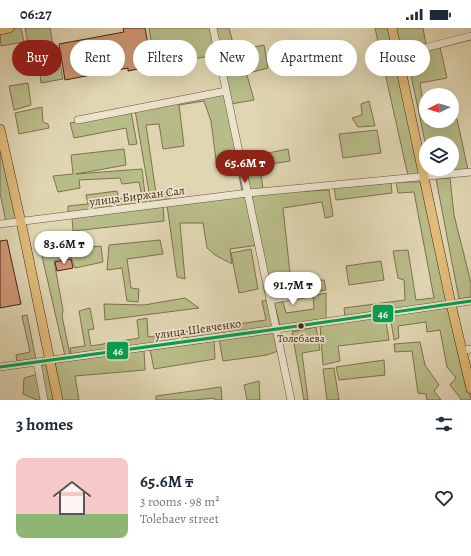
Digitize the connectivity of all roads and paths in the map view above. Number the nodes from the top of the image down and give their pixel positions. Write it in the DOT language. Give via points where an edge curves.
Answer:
graph roads {
  1 [pos="9,28"];
  2 [pos="213,28"];
  3 [pos="392,28"];
  4 [pos="0,30"];
  5 [pos="471,36"];
  6 [pos="395,40"];
  7 [pos="430,47"];
  8 [pos="402,76"];
  9 [pos="226,91"];
  10 [pos="78,120"];
  11 [pos="0,129"];
  12 [pos="471,172"];
  13 [pos="424,177"];
  14 [pos="248,193"];
  15 [pos="22,222"];
  16 [pos="0,224"];
  17 [pos="312,294"];
  18 [pos="270,300"];
  19 [pos="471,301"];
  20 [pos="451,304"];
  21 [pos="276,330"];
  22 [pos="466,350"];
  23 [pos="51,360"];
  24 [pos="37,362"];
  25 [pos="0,367"];
  26 [pos="471,389"];
  27 [pos="44,400"];
  28 [pos="58,400"];
  29 [pos="291,400"];
  1 -- 4 [label="main road"];
  2 -- 9 [label="street"];
  3 -- 6 [label="main road"];
  5 -- 7 [label="street"];
  8 -- 13 [label="main road"];
  9 -- 10 [label="street"];
  9 -- 14 [label="street"];
  11 -- 15 [label="main road"];
  12 -- 13 [label="street, улица Биржан Сал"];
  13 -- 14 [label="street, улица Биржан Сал"];
  13 -- 20 [label="main road"];
  14 -- 15 [label="street, улица Биржан Сал"];
  14 -- 18 [label="street"];
  15 -- 16 [label="street, улица Биржан Сал"];
  15 -- 23 [label="main road"];
  17 -- 18 [label="street"];
  18 -- 21 [label="street"];
  19 -- 20 [label="street, улица Шевченко"];
  20 -- 21 [label="street, улица Шевченко"];
  20 -- 22 [label="main road"];
  21 -- 23 [label="street, улица Шевченко"];
  21 -- 29 [label="street"];
  22 -- 26 [label="main road"];
  23 -- 24 [label="street, улица Шевченко"];
  23 -- 28 [label="main road"];
  24 -- 25 [label="street, улица Шевченко"];
  24 -- 27 [label="street"];
}
